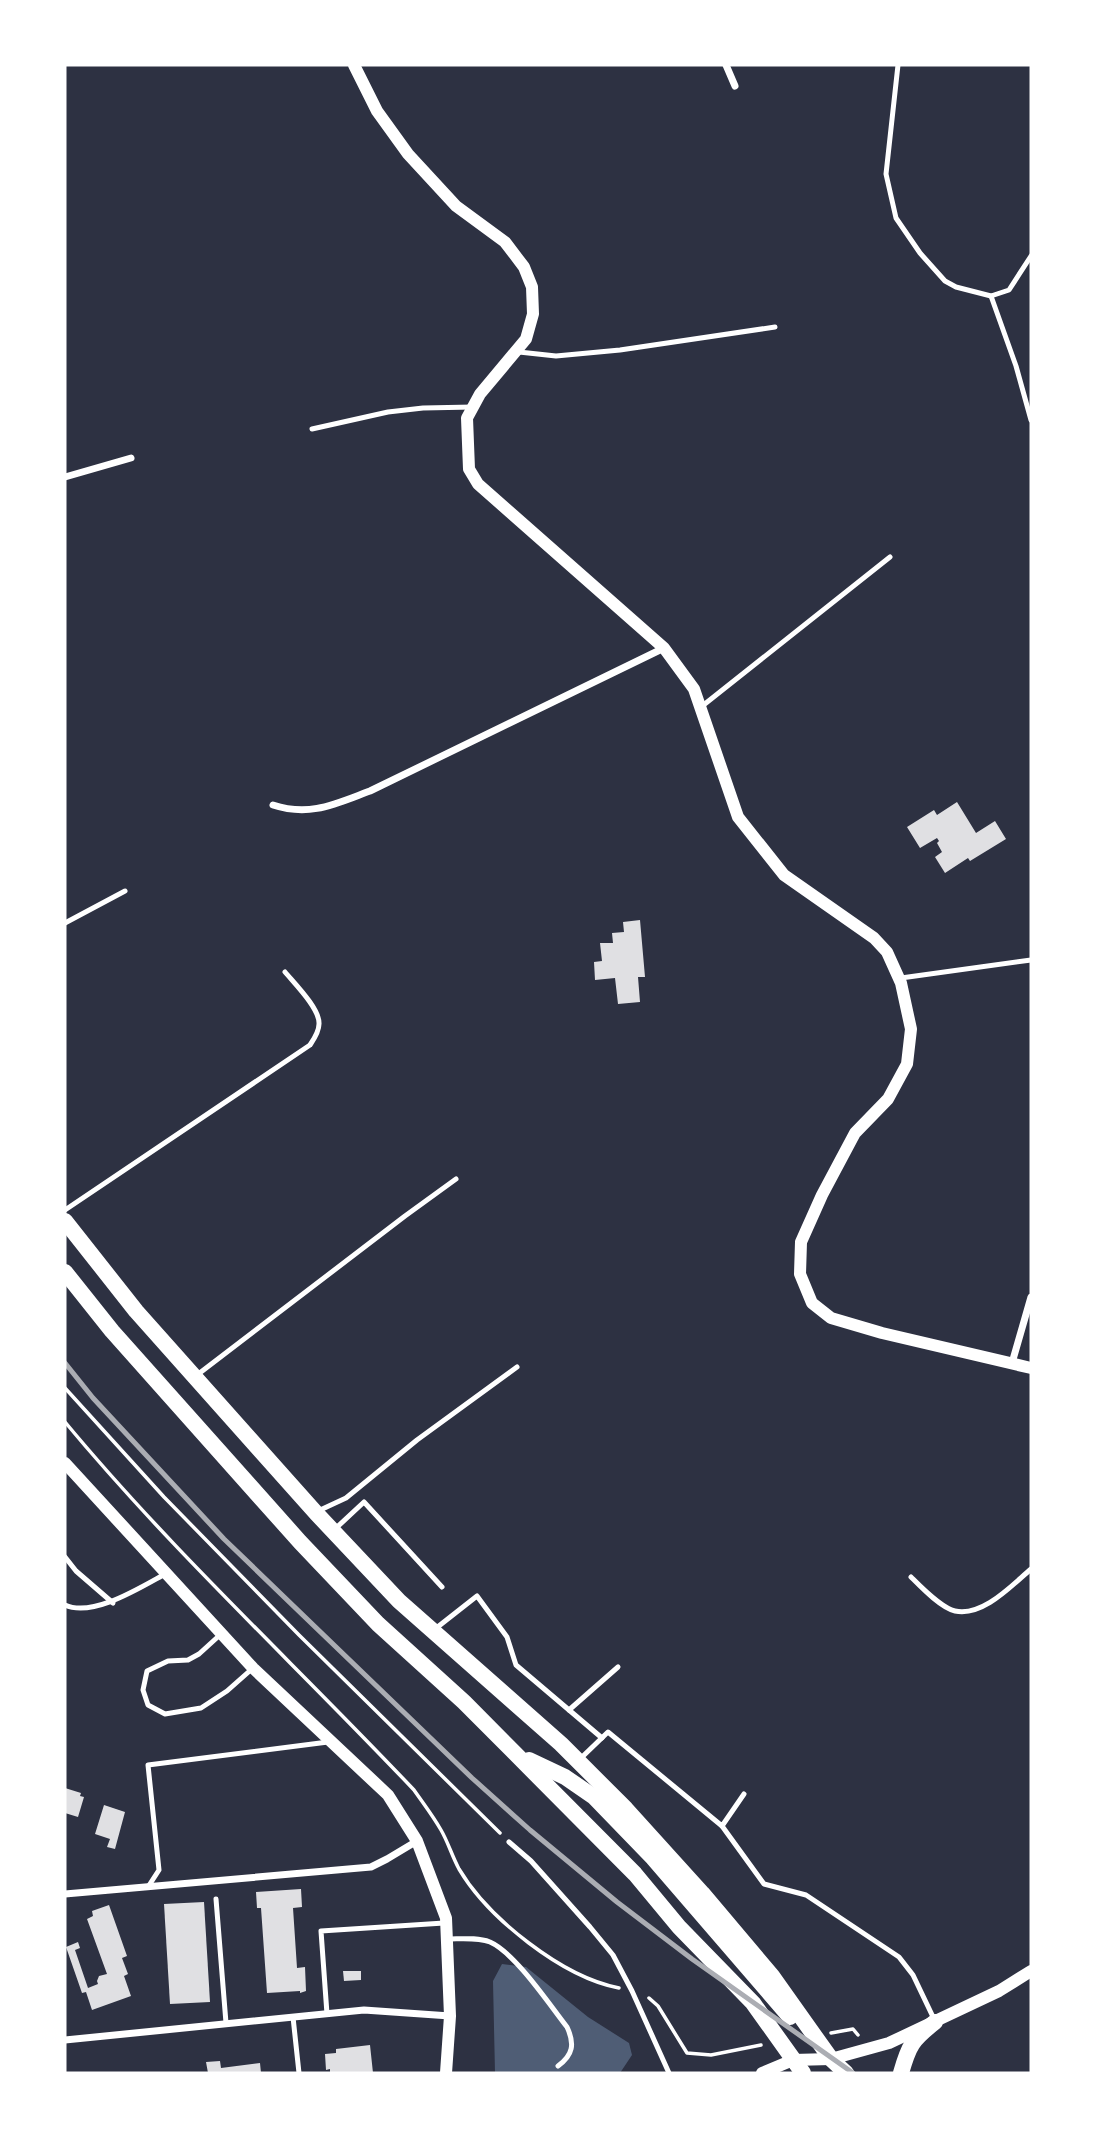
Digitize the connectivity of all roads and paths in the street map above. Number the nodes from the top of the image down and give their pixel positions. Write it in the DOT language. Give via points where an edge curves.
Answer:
graph roads {
  1 [pos="354,65"];
  2 [pos="726,65"];
  3 [pos="898,65"];
  4 [pos="735,86"];
  5 [pos="1031,256"];
  6 [pos="991,296"];
  7 [pos="775,327"];
  8 [pos="516,351"];
  9 [pos="473,407"];
  10 [pos="1031,420"];
  11 [pos="312,429"];
  12 [pos="131,458"];
  13 [pos="65,477"];
  14 [pos="890,556"];
  15 [pos="664,648"];
  16 [pos="701,707"];
  17 [pos="272,805"];
  18 [pos="125,891"];
  19 [pos="65,923"];
  20 [pos="1031,960"];
  21 [pos="285,972"];
  22 [pos="898,978"];
  23 [pos="456,1179"];
  24 [pos="65,1210"];
  25 [pos="65,1222"];
  26 [pos="65,1272"];
  27 [pos="1031,1297"];
  28 [pos="1012,1363"];
  29 [pos="517,1367"];
  30 [pos="1031,1368"];
  31 [pos="194,1377"];
  32 [pos="65,1388"];
  33 [pos="65,1422"];
  34 [pos="65,1464"];
  35 [pos="316,1513"];
  36 [pos="332,1531"];
  37 [pos="65,1557"];
  38 [pos="1031,1569"];
  39 [pos="167,1573"];
  40 [pos="911,1577"];
  41 [pos="442,1587"];
  42 [pos="113,1602"];
  43 [pos="65,1605"];
  44 [pos="432,1631"];
  45 [pos="221,1634"];
  46 [pos="618,1667"];
  47 [pos="253,1668"];
  48 [pos="569,1710"];
  49 [pos="602,1738"];
  50 [pos="332,1742"];
  51 [pos="517,1755"];
  52 [pos="578,1761"];
  53 [pos="744,1794"];
  54 [pos="722,1826"];
  55 [pos="417,1841"];
  56 [pos="509,1842"];
  57 [pos="148,1887"];
  58 [pos="65,1894"];
  59 [pos="216,1899"];
  60 [pos="446,1923"];
  61 [pos="447,1939"];
  62 [pos="1031,1971"];
  63 [pos="632,1991"];
  64 [pos="327,2014"];
  65 [pos="450,2016"];
  66 [pos="293,2017"];
  67 [pos="935,2022"];
  68 [pos="226,2023"];
  69 [pos="65,2040"];
  70 [pos="736,2050"];
  71 [pos="831,2059"];
  72 [pos="558,2066"];
  73 [pos="801,2069"];
  74 [pos="299,2073"];
  75 [pos="446,2073"];
  76 [pos="669,2073"];
  77 [pos="762,2073"];
  78 [pos="846,2073"];
  79 [pos="901,2073"];
  1 -- 8 [label="street" via="377,111 408,154 456,206 505,242 524,267 532,287 533,314 526,339"];
  2 -- 4 [label="street"];
  3 -- 6 [label="lane" via="886,174 896,218 944,281"];
  5 -- 6 [label="lane" via="1009,290"];
  6 -- 10 [label="lane"];
  7 -- 8 [label="lane" via="621,350 556,356"];
  8 -- 9 [label="street"];
  9 -- 11 [label="lane" via="388,412"];
  9 -- 15 [label="street" via="466,423 468,457 478,484"];
  12 -- 13 [label="street"];
  14 -- 16 [label="lane"];
  15 -- 16 [label="street" via="694,689"];
  15 -- 17 [label="street" via="370,790 306,810"];
  16 -- 22 [label="street" via="738,817 784,875 874,939 887,953"];
  18 -- 19 [label="lane"];
  20 -- 22 [label="lane"];
  21 -- 24 [label="lane" via="316,1011 319,1023 310,1045"];
  22 -- 28 [label="street" via="911,1029 907,1064 888,1099 855,1133 822,1195 801,1242 800,1274 812,1303 831,1318"];
  23 -- 31 [label="lane"];
  25 -- 31 [label="main road"];
  26 -- 51 [label="main road" via="300,1542"];
  27 -- 28 [label="street"];
  28 -- 30 [label="street"];
  29 -- 35 [label="lane" via="346,1498"];
  31 -- 35 [label="main road"];
  32 -- 56 [label="path" via="202,1536"];
  33 -- 63 [label="path" via="189,1560 414,1790 482,1900 520,1936 569,1970"];
  34 -- 39 [label="street"];
  35 -- 36 [label="main road"];
  36 -- 41 [label="lane" via="365,1502"];
  36 -- 44 [label="main road"];
  37 -- 42 [label="lane"];
  38 -- 40 [label="lane" via="991,1603 969,1611 954,1611"];
  39 -- 42 [label="lane"];
  39 -- 45 [label="street"];
  42 -- 43 [label="lane"];
  44 -- 48 [label="lane" via="477,1596 507,1637 516,1665"];
  44 -- 52 [label="main road"];
  45 -- 47 [label="street"];
  45 -- 47 [label="lane" via="188,1660 168,1661 147,1671 143,1690 148,1705 165,1714 201,1708"];
  46 -- 48 [label="lane"];
  47 -- 50 [label="street"];
  48 -- 49 [label="lane"];
  49 -- 52 [label="lane"];
  49 -- 54 [label="lane" via="608,1732"];
  50 -- 55 [label="street" via="388,1795"];
  50 -- 57 [label="lane" via="148,1765 159,1870"];
  51 -- 71 [label="main road" via="565,1777 594,1797"];
  51 -- 73 [label="main road" via="635,1874 752,2003"];
  52 -- 71 [label="main road" via="702,1893 772,1976"];
  53 -- 54 [label="lane"];
  54 -- 67 [label="lane" via="764,1884 806,1895 900,1957"];
  55 -- 57 [label="street" via="371,1867"];
  55 -- 60 [label="street"];
  56 -- 63 [label="lane" via="590,1927 621,1967"];
  57 -- 58 [label="street"];
  59 -- 68 [label="lane"];
  60 -- 61 [label="street"];
  60 -- 64 [label="lane" via="320,1931"];
  61 -- 65 [label="street"];
  61 -- 72 [label="lane" via="490,1942 508,1953 573,2038 566,2060"];
  62 -- 67 [label="street"];
  63 -- 70 [label="path" via="658,2006 687,2053"];
  63 -- 76 [label="lane"];
  64 -- 65 [label="street" via="365,2010"];
  64 -- 66 [label="street"];
  65 -- 75 [label="street"];
  66 -- 68 [label="street"];
  66 -- 74 [label="lane"];
  67 -- 71 [label="street" via="889,2043"];
  67 -- 79 [label="main road" via="909,2045"];
  68 -- 69 [label="street"];
  71 -- 73 [label="street"];
  71 -- 73 [label="street"];
  71 -- 78 [label="main road"];
  73 -- 77 [label="street"];
}
